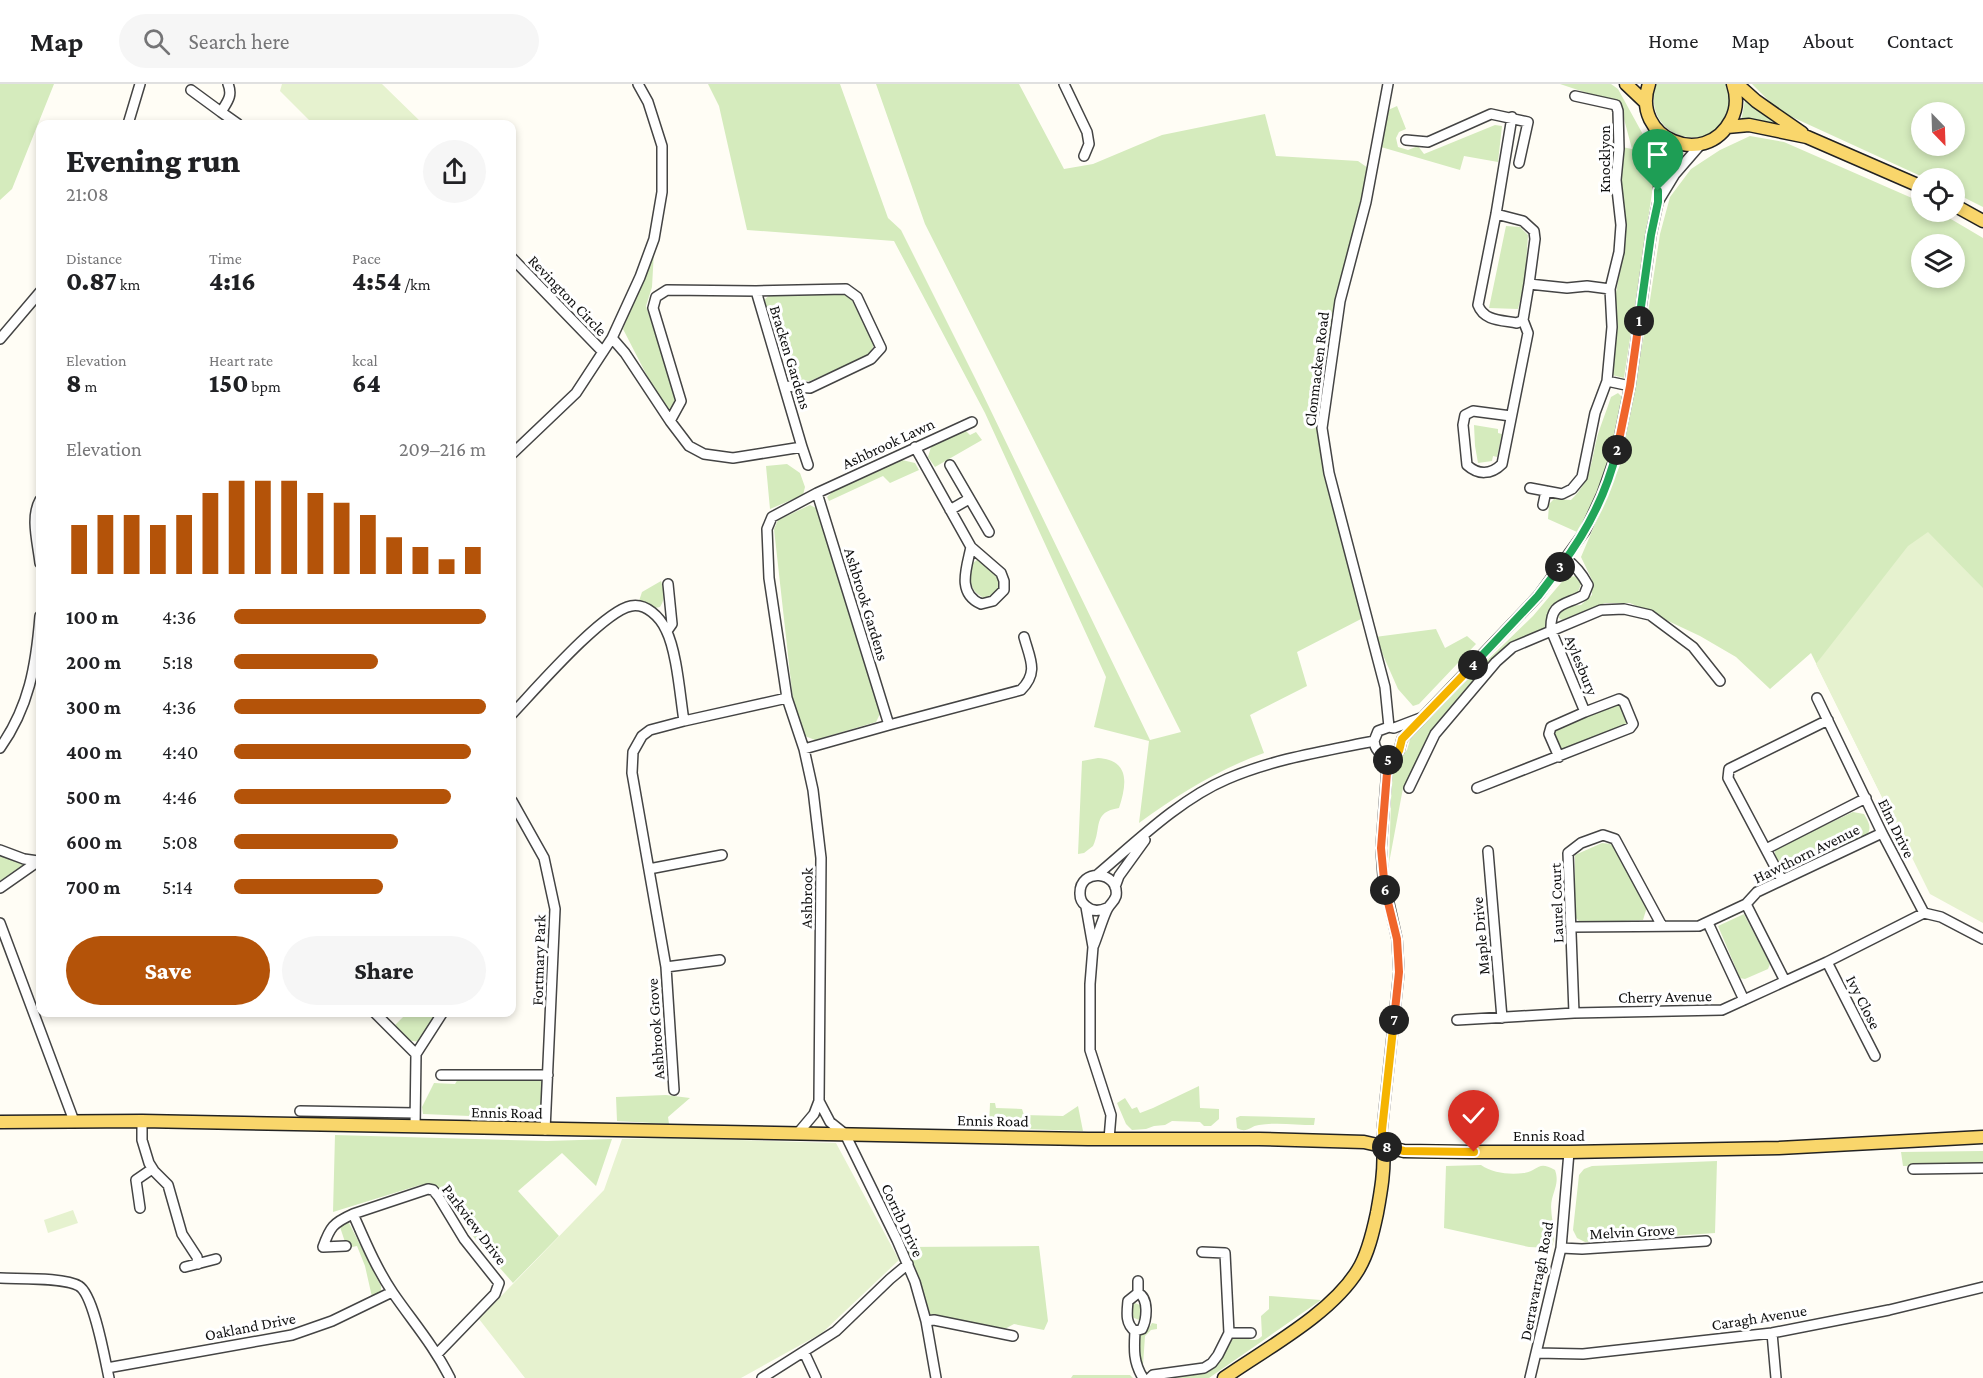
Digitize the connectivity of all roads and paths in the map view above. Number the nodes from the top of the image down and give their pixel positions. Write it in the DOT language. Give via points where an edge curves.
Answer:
graph roads {
  1 [pos="140,84"];
  2 [pos="228,84"];
  3 [pos="638,84"];
  4 [pos="1064,84"];
  5 [pos="1388,84"];
  6 [pos="1626,84"];
  7 [pos="1649,84"];
  8 [pos="1735,84"];
  9 [pos="191,90"];
  10 [pos="1575,96"];
  11 [pos="1646,103"];
  12 [pos="221,112"];
  13 [pos="1512,117"];
  14 [pos="129,120"];
  15 [pos="232,120"];
  16 [pos="1727,127"];
  17 [pos="1656,128"];
  18 [pos="1808,137"];
  19 [pos="1406,140"];
  20 [pos="1701,144"];
  21 [pos="1084,156"];
  22 [pos="1519,163"];
  23 [pos="1911,182"];
  24 [pos="1658,202"];
  25 [pos="1965,211"];
  26 [pos="1496,214"];
  27 [pos="1983,221"];
  28 [pos="516,262"];
  29 [pos="1529,284"];
  30 [pos="1610,290"];
  31 [pos="756,291"];
  32 [pos="36,297"];
  33 [pos="1523,320"];
  34 [pos="612,338"];
  35 [pos="0,339"];
  36 [pos="603,352"];
  37 [pos="1607,381"];
  38 [pos="785,386"];
  39 [pos="1630,386"];
  40 [pos="1511,416"];
  41 [pos="670,421"];
  42 [pos="972,422"];
  43 [pos="802,447"];
  44 [pos="915,447"];
  45 [pos="516,450"];
  46 [pos="808,465"];
  47 [pos="950,465"];
  48 [pos="1530,488"];
  49 [pos="1546,491"];
  50 [pos="817,493"];
  51 [pos="969,499"];
  52 [pos="1543,505"];
  53 [pos="950,510"];
  54 [pos="989,532"];
  55 [pos="970,547"];
  56 [pos="1566,559"];
  57 [pos="668,584"];
  58 [pos="670,603"];
  59 [pos="658,617"];
  60 [pos="1551,630"];
  61 [pos="667,631"];
  62 [pos="1024,637"];
  63 [pos="36,646"];
  64 [pos="1720,681"];
  65 [pos="36,688"];
  66 [pos="30,691"];
  67 [pos="788,698"];
  68 [pos="1817,698"];
  69 [pos="516,710"];
  70 [pos="1585,712"];
  71 [pos="1424,717"];
  72 [pos="1828,720"];
  73 [pos="684,721"];
  74 [pos="889,725"];
  75 [pos="1391,728"];
  76 [pos="1402,739"];
  77 [pos="1374,741"];
  78 [pos="0,748"];
  79 [pos="804,749"];
  80 [pos="1388,756"];
  81 [pos="1558,757"];
  82 [pos="1409,788"];
  83 [pos="1477,788"];
  84 [pos="1866,798"];
  85 [pos="516,808"];
  86 [pos="1158,824"];
  87 [pos="1882,833"];
  88 [pos="1766,849"];
  89 [pos="0,850"];
  90 [pos="1488,851"];
  91 [pos="722,855"];
  92 [pos="36,860"];
  93 [pos="36,862"];
  94 [pos="649,868"];
  95 [pos="1097,875"];
  96 [pos="1782,880"];
  97 [pos="1115,887"];
  98 [pos="0,888"];
  99 [pos="1746,904"];
  100 [pos="1086,907"];
  101 [pos="1107,908"];
  102 [pos="1655,910"];
  103 [pos="1924,913"];
  104 [pos="0,923"];
  105 [pos="1708,923"];
  106 [pos="1643,926"];
  107 [pos="1662,926"];
  108 [pos="1572,927"];
  109 [pos="1983,939"];
  110 [pos="1093,947"];
  111 [pos="720,960"];
  112 [pos="1827,962"];
  113 [pos="666,967"];
  114 [pos="1785,981"];
  115 [pos="1744,1000"];
  116 [pos="1575,1013"];
  117 [pos="379,1017"];
  118 [pos="440,1017"];
  119 [pos="1502,1018"];
  120 [pos="1457,1020"];
  121 [pos="416,1054"];
  122 [pos="1875,1056"];
  123 [pos="441,1075"];
  124 [pos="548,1075"];
  125 [pos="674,1090"];
  126 [pos="819,1101"];
  127 [pos="300,1111"];
  128 [pos="415,1113"];
  129 [pos="74,1121"];
  130 [pos="142,1121"];
  131 [pos="0,1122"];
  132 [pos="415,1128"];
  133 [pos="545,1130"];
  134 [pos="798,1133"];
  135 [pos="845,1134"];
  136 [pos="1983,1137"];
  137 [pos="1109,1139"];
  138 [pos="1383,1146"];
  139 [pos="1569,1152"];
  140 [pos="1983,1168"];
  141 [pos="152,1169"];
  142 [pos="1913,1169"];
  143 [pos="140,1208"];
  144 [pos="353,1214"];
  145 [pos="1706,1241"];
  146 [pos="346,1246"];
  147 [pos="1561,1248"];
  148 [pos="1202,1252"];
  149 [pos="216,1259"];
  150 [pos="198,1264"];
  151 [pos="908,1264"];
  152 [pos="185,1267"];
  153 [pos="0,1278"];
  154 [pos="1138,1281"];
  155 [pos="1983,1287"];
  156 [pos="392,1292"];
  157 [pos="1138,1293"];
  158 [pos="926,1321"];
  159 [pos="1135,1331"];
  160 [pos="1228,1333"];
  161 [pos="1251,1333"];
  162 [pos="1772,1333"];
  163 [pos="1013,1336"];
  164 [pos="804,1352"];
  165 [pos="438,1353"];
  166 [pos="1537,1353"];
  167 [pos="107,1368"];
  168 [pos="109,1378"];
  169 [pos="450,1378"];
  170 [pos="762,1378"];
  171 [pos="816,1378"];
  172 [pos="936,1378"];
  173 [pos="1143,1378"];
  174 [pos="1150,1378"];
  175 [pos="1224,1378"];
  176 [pos="1530,1378"];
  177 [pos="1776,1378"];
  1 -- 14 [label="street"];
  2 -- 12 [label="street" via="230,98"];
  3 -- 34 [label="street" via="662,146 662,192 654,239"];
  4 -- 21 [label="street" via="1087,132 1089,144"];
  5 -- 75 [label="street, Clonmacken Road" via="1366,202 1340,301 1322,428 1329,473 1385,687"];
  6 -- 11 [label="main road"];
  7 -- 11 [label="main road"];
  8 -- 16 [label="main road" via="1735,108"];
  8 -- 18 [label="main road"];
  9 -- 12 [label="street"];
  10 -- 30 [label="street, Knocklyon" via="1616,105 1618,111 1616,180 1621,225"];
  11 -- 17 [label="main road"];
  12 -- 15 [label="street"];
  13 -- 19 [label="street" via="1491,114 1428,142"];
  13 -- 22 [label="street" via="1528,122"];
  13 -- 26 [label="street"];
  16 -- 18 [label="main road" via="1749,125"];
  16 -- 20 [label="main road"];
  17 -- 20 [label="main road" via="1671,141"];
  17 -- 24 [label="street" via="1660,157"];
  18 -- 23 [label="main road"];
  20 -- 24 [label="street" via="1675,174"];
  24 -- 39 [label="street"];
  25 -- 27 [label="main road"];
  26 -- 29 [label="street" via="1523,221 1534,231"];
  26 -- 33 [label="street" via="1478,305 1486,317 1517,323"];
  28 -- 36 [label="street, Revington Circle"];
  29 -- 30 [label="street"];
  29 -- 33 [label="street"];
  30 -- 37 [label="street, Knocklyon" via="1612,327"];
  31 -- 38 [label="street, Bracken Gardens"];
  31 -- 38 [label="street" via="846,289 857,297 880,348 871,359 810,388"];
  31 -- 41 [label="street, Bracken Gardens" via="666,290 656,297 653,308 681,401"];
  32 -- 35 [label="street"];
  33 -- 40 [label="street" via="1528,333"];
  34 -- 36 [label="street"];
  34 -- 41 [label="street"];
  36 -- 45 [label="street" via="576,393"];
  37 -- 39 [label="street"];
  37 -- 49 [label="street, Knocklyon" via="1595,413 1582,477 1562,494"];
  38 -- 43 [label="street, Bracken Gardens"];
  39 -- 56 [label="street" via="1616,454 1602,494 1585,531"];
  40 -- 40 [label="street" via="1502,464 1497,470 1474,472 1467,465 1465,414 1473,411"];
  41 -- 43 [label="street" via="689,446 704,454 733,458"];
  42 -- 44 [label="street, Ashbrook Lawn"];
  43 -- 46 [label="street, Bracken Gardens"];
  44 -- 50 [label="street, Ashbrook Lawn"];
  44 -- 53 [label="street"];
  47 -- 51 [label="street"];
  48 -- 49 [label="street, Knocklyon"];
  49 -- 52 [label="street"];
  50 -- 67 [label="street, Ashbrook" via="772,517 767,529 769,578"];
  50 -- 74 [label="street, Ashbrook Gardens"];
  51 -- 53 [label="street"];
  51 -- 54 [label="street"];
  53 -- 55 [label="street"];
  55 -- 55 [label="street" via="1001,573 1004,590 993,601 981,604 969,595 964,583"];
  56 -- 60 [label="street, Aylesbury" via="1588,585 1584,595 1557,606 1551,617"];
  56 -- 71 [label="street" via="1538,596"];
  57 -- 58 [label="street"];
  58 -- 59 [label="street"];
  58 -- 61 [label="street" via="672,624"];
  59 -- 61 [label="street"];
  59 -- 69 [label="street" via="645,608 630,606 609,617"];
  60 -- 64 [label="street, Aylesbury" via="1601,610 1624,609 1650,615 1693,647"];
  60 -- 70 [label="street, Aylesbury"];
  60 -- 82 [label="street, Aylesbury" via="1513,647 1496,662 1435,734"];
  61 -- 73 [label="street"];
  62 -- 74 [label="street" via="1033,668 1030,681 1021,690"];
  63 -- 66 [label="street"];
  65 -- 66 [label="street"];
  66 -- 78 [label="street" via="14,729"];
  67 -- 73 [label="street"];
  67 -- 79 [label="street, Ashbrook"];
  68 -- 72 [label="street, Elm Drive"];
  70 -- 81 [label="street, Aylesbury" via="1551,727 1549,734"];
  70 -- 81 [label="street, Aylesbury" via="1619,699 1633,724"];
  71 -- 75 [label="street"];
  71 -- 76 [label="street"];
  72 -- 84 [label="street, Elm Drive"];
  72 -- 88 [label="street" via="1729,769 1728,778"];
  73 -- 94 [label="street, Ashbrook Grove" via="650,730 633,752 632,773"];
  74 -- 79 [label="street"];
  75 -- 76 [label="street" via="1400,732"];
  75 -- 77 [label="street" via="1378,731"];
  76 -- 80 [label="street" via="1399,751"];
  77 -- 80 [label="street" via="1376,750"];
  77 -- 86 [label="street" via="1263,766 1225,779"];
  79 -- 126 [label="street, Ashbrook" via="821,858"];
  80 -- 138 [label="street" via="1381,848 1399,972"];
  81 -- 83 [label="street, Aylesbury"];
  84 -- 87 [label="street, Elm Drive"];
  84 -- 88 [label="street"];
  85 -- 124 [label="street, Fortmary Park" via="544,858 555,909"];
  86 -- 95 [label="street"];
  86 -- 97 [label="street"];
  87 -- 96 [label="street, Hawthorn Avenue"];
  87 -- 103 [label="street, Elm Drive"];
  88 -- 96 [label="street"];
  89 -- 92 [label="street"];
  90 -- 119 [label="street, Maple Drive"];
  91 -- 94 [label="street"];
  93 -- 98 [label="street"];
  94 -- 113 [label="street, Ashbrook Grove"];
  95 -- 97 [label="street" via="1110,880"];
  95 -- 100 [label="street" via="1081,886 1080,897"];
  96 -- 99 [label="street, Hawthorn Avenue" via="1757,892"];
  97 -- 101 [label="street" via="1116,896"];
  99 -- 105 [label="street, Hawthorn Avenue"];
  99 -- 114 [label="street"];
  100 -- 101 [label="street" via="1097,911"];
  100 -- 110 [label="street"];
  101 -- 110 [label="street"];
  102 -- 106 [label="street"];
  102 -- 107 [label="street, Laurel Court"];
  102 -- 108 [label="street, Laurel Court" via="1615,839 1604,835 1581,843 1568,853"];
  103 -- 109 [label="street" via="1941,916"];
  103 -- 112 [label="street, Cherry Avenue"];
  104 -- 129 [label="street"];
  105 -- 107 [label="street, Hawthorn Avenue"];
  105 -- 115 [label="street"];
  106 -- 107 [label="street, Hawthorn Avenue"];
  106 -- 108 [label="street, Hawthorn Avenue"];
  108 -- 116 [label="street, Laurel Court"];
  110 -- 137 [label="street" via="1090,1050 1111,1115"];
  111 -- 113 [label="street, Ashbrook Grove"];
  112 -- 114 [label="street, Cherry Avenue"];
  112 -- 122 [label="street, Ivy Close"];
  113 -- 125 [label="street, Ashbrook Grove"];
  114 -- 115 [label="street, Cherry Avenue"];
  115 -- 116 [label="street, Cherry Avenue" via="1722,1010"];
  116 -- 119 [label="street, Cherry Avenue"];
  117 -- 121 [label="street"];
  118 -- 121 [label="street"];
  119 -- 120 [label="street, Cherry Avenue"];
  121 -- 128 [label="street"];
  123 -- 124 [label="street"];
  124 -- 133 [label="street, Fortmary Park"];
  126 -- 134 [label="street"];
  126 -- 135 [label="street" via="830,1122"];
  127 -- 128 [label="street"];
  128 -- 132 [label="street"];
  129 -- 130 [label="main road, Ennis Road"];
  129 -- 131 [label="main road, Ennis Road"];
  130 -- 132 [label="main road, Ennis Road"];
  130 -- 141 [label="street" via="142,1140"];
  132 -- 133 [label="main road, Ennis Road"];
  133 -- 134 [label="main road, Ennis Road"];
  134 -- 135 [label="main road, Ennis Road"];
  135 -- 137 [label="main road, Ennis Road"];
  135 -- 151 [label="street, Corrib Drive"];
  136 -- 139 [label="main road, Ennis Road" via="1779,1148"];
  137 -- 138 [label="main road, Ennis Road" via="1259,1138"];
  138 -- 139 [label="main road, Ennis Road" via="1404,1151"];
  138 -- 175 [label="main road" via="1384,1167 1373,1232 1359,1269 1340,1293 1312,1317"];
  139 -- 147 [label="street, Derravarragh Road"];
  140 -- 142 [label="street"];
  141 -- 143 [label="street" via="136,1180"];
  141 -- 150 [label="street" via="168,1185 182,1234"];
  144 -- 146 [label="street" via="330,1228 318,1247"];
  144 -- 156 [label="street"];
  144 -- 165 [label="street, Parkview Drive" via="432,1190 464,1239 495,1276 499,1283 495,1294"];
  145 -- 147 [label="street, Melvin Grove"];
  147 -- 166 [label="street, Derravarragh Road"];
  148 -- 160 [label="street" via="1225,1253"];
  149 -- 150 [label="street"];
  150 -- 152 [label="street"];
  151 -- 158 [label="street, Corrib Drive"];
  151 -- 164 [label="street" via="836,1331"];
  153 -- 167 [label="street" via="66,1281 82,1288 90,1302"];
  154 -- 157 [label="street"];
  155 -- 162 [label="street, Caragh Avenue"];
  156 -- 165 [label="street"];
  156 -- 167 [label="street, Oakland Drive" via="292,1335"];
  157 -- 159 [label="street" via="1128,1301 1127,1321"];
  157 -- 159 [label="street" via="1145,1300 1145,1323"];
  158 -- 163 [label="street"];
  158 -- 172 [label="street, Corrib Drive"];
  159 -- 173 [label="street" via="1135,1364"];
  160 -- 161 [label="street"];
  160 -- 174 [label="street" via="1218,1355 1204,1368"];
  162 -- 166 [label="street, Caragh Avenue" via="1583,1354"];
  162 -- 177 [label="street"];
  164 -- 170 [label="street"];
  164 -- 171 [label="street"];
  165 -- 169 [label="street"];
  166 -- 176 [label="street, Derravarragh Road"];
  167 -- 168 [label="street"];
}
